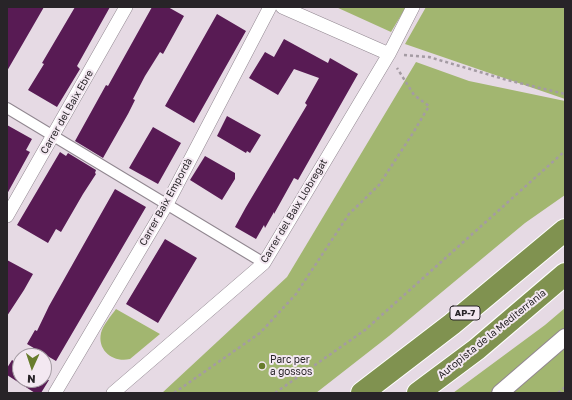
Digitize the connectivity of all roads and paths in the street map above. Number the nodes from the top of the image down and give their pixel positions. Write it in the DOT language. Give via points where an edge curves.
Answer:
graph roads {
  1 [pos="126,7"];
  2 [pos="270,7"];
  3 [pos="282,7"];
  4 [pos="413,7"];
  5 [pos="389,54"];
  6 [pos="565,94"];
  7 [pos="7,108"];
  8 [pos="54,135"];
  9 [pos="565,151"];
  10 [pos="166,204"];
  11 [pos="7,216"];
  12 [pos="565,230"];
  13 [pos="264,263"];
  14 [pos="565,274"];
  15 [pos="565,337"];
  16 [pos="565,387"];
  17 [pos="55,393"];
  18 [pos="113,393"];
  19 [pos="174,393"];
  20 [pos="275,393"];
  21 [pos="362,393"];
  22 [pos="418,393"];
  23 [pos="500,393"];
  24 [pos="558,393"];
  1 -- 8 [label="street, Carrer del Baix Ebre"];
  2 -- 10 [label="street, Carrer Baix Empordà"];
  3 -- 5 [label="street"];
  4 -- 5 [label="street, Carrer del Baix Llobregat"];
  5 -- 6 [label="path" via="429,58"];
  5 -- 13 [label="street, Carrer del Baix Llobregat"];
  5 -- 19 [label="path" via="414,95 430,106 413,133 378,185 349,214 296,294 260,332"];
  7 -- 8 [label="street"];
  8 -- 10 [label="street"];
  8 -- 11 [label="street, Carrer del Baix Ebre"];
  9 -- 20 [label="path" via="365,330"];
  10 -- 13 [label="street"];
  10 -- 17 [label="street, Carrer Baix Empordà"];
  12 -- 21 [label="highway, AP-7" via="452,324"];
  13 -- 18 [label="street, Carrer del Baix Llobregat"];
  14 -- 22 [label="highway, Autopista de la Mediterrània" via="477,349"];
  15 -- 23 [label="street"];
  16 -- 24 [label="path"];
}
